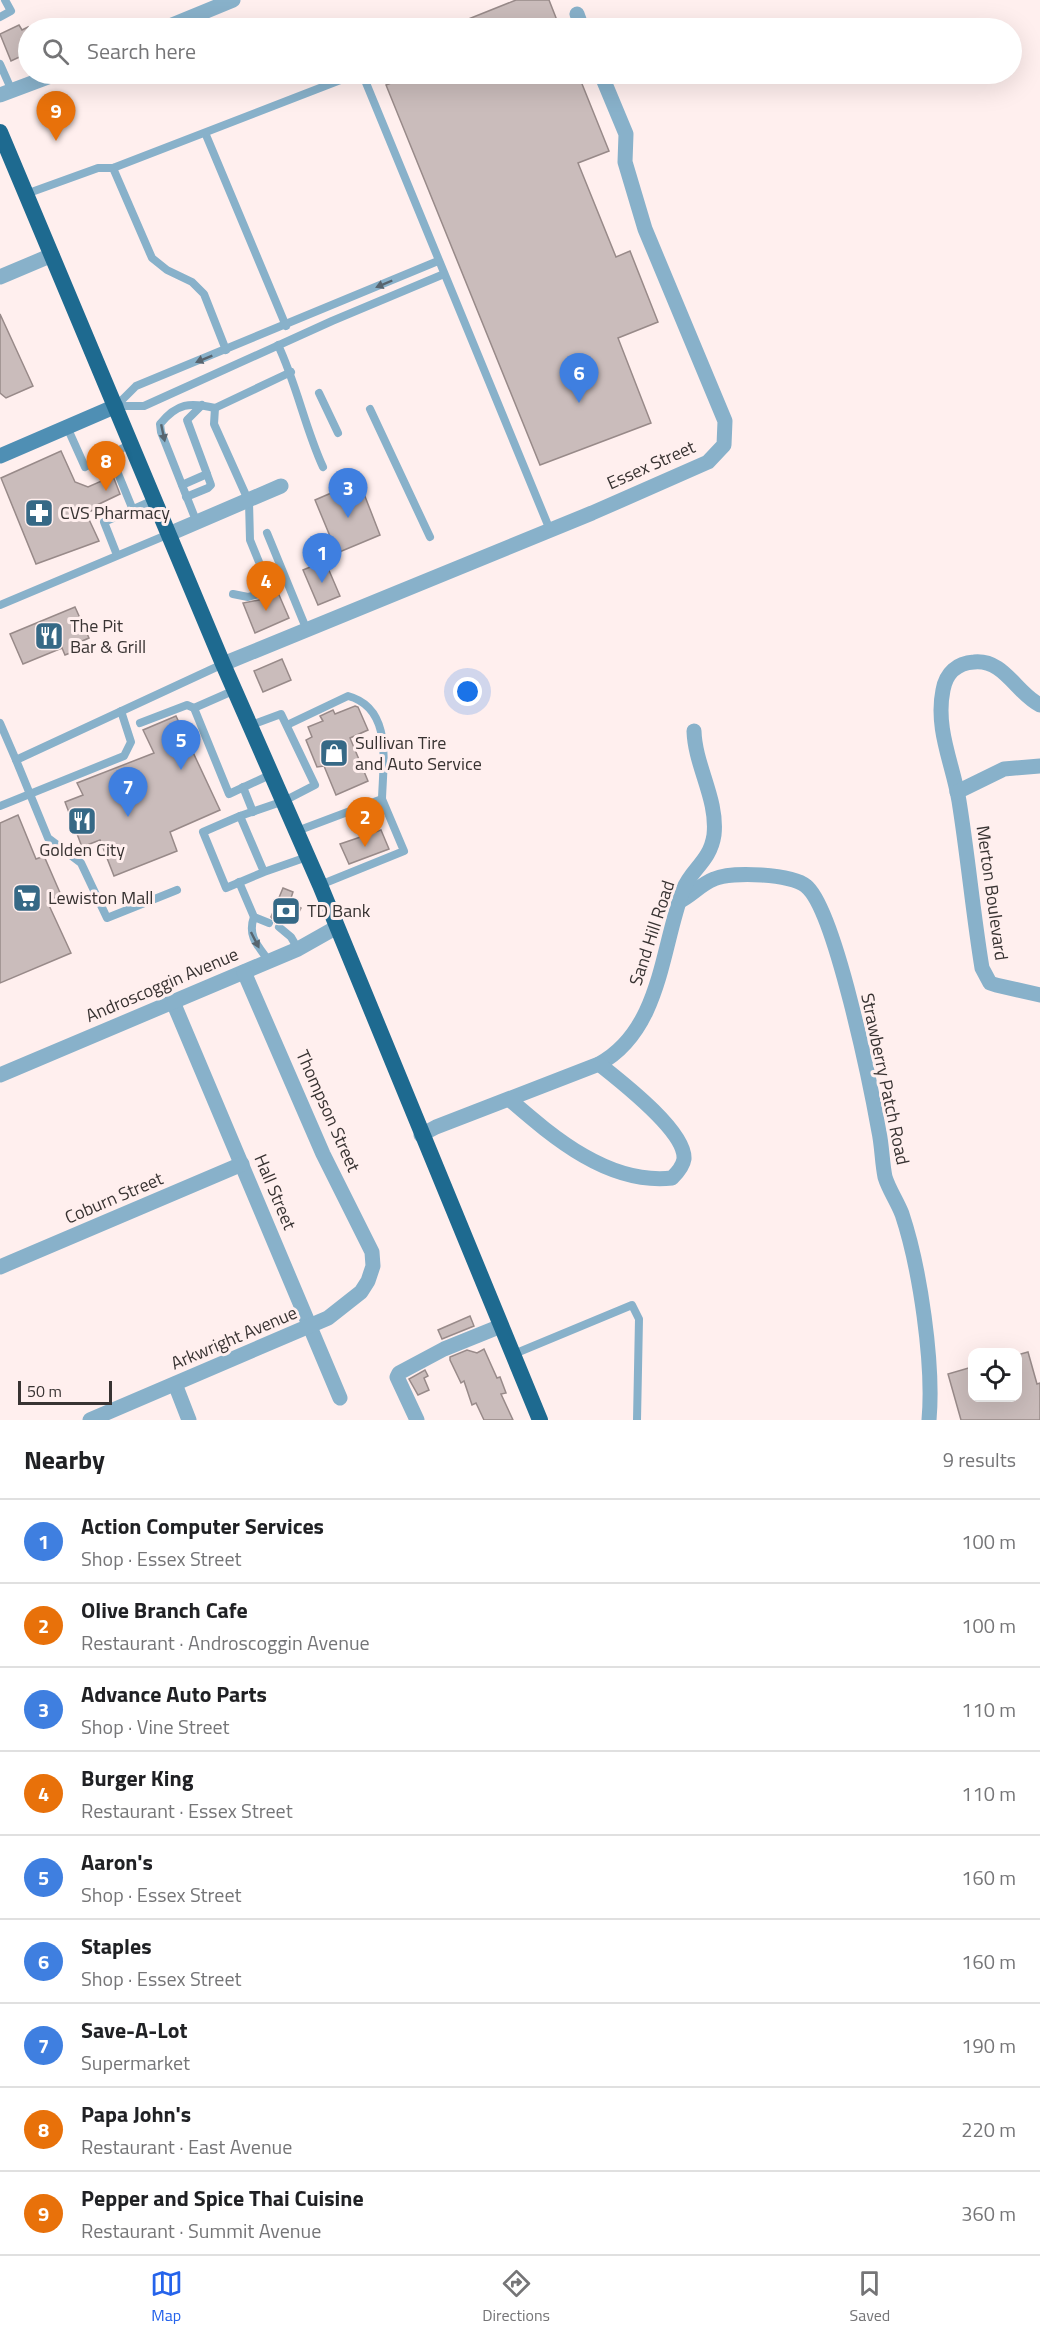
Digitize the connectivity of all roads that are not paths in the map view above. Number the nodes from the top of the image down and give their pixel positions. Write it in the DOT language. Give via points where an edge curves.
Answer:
graph roads {
  1 [pos="5,0"];
  2 [pos="233,0"];
  3 [pos="0,17"];
  4 [pos="189,18"];
  5 [pos="0,65"];
  6 [pos="30,84"];
  7 [pos="331,84"];
  8 [pos="366,84"];
  9 [pos="605,84"];
  10 [pos="6,93"];
  11 [pos="0,132"];
  12 [pos="206,135"];
  13 [pos="113,168"];
  14 [pos="26,194"];
  15 [pos="52,255"];
  16 [pos="438,261"];
  17 [pos="1,273"];
  18 [pos="444,274"];
  19 [pos="327,309"];
  20 [pos="332,321"];
  21 [pos="285,326"];
  22 [pos="278,345"];
  23 [pos="226,350"];
  24 [pos="291,372"];
  25 [pos="319,393"];
  26 [pos="202,405"];
  27 [pos="116,406"];
  28 [pos="215,408"];
  29 [pos="370,409"];
  30 [pos="67,427"];
  31 [pos="338,433"];
  32 [pos="131,444"];
  33 [pos="110,454"];
  34 [pos="0,456"];
  35 [pos="323,467"];
  36 [pos="207,474"];
  37 [pos="182,485"];
  38 [pos="281,486"];
  39 [pos="186,497"];
  40 [pos="154,500"];
  41 [pos="249,502"];
  42 [pos="133,510"];
  43 [pos="197,523"];
  44 [pos="550,530"];
  45 [pos="267,533"];
  46 [pos="169,534"];
  47 [pos="430,537"];
  48 [pos="117,555"];
  49 [pos="233,594"];
  50 [pos="0,605"];
  51 [pos="306,628"];
  52 [pos="223,664"];
  53 [pos="235,690"];
  54 [pos="1040,705"];
  55 [pos="194,708"];
  56 [pos="121,711"];
  57 [pos="0,723"];
  58 [pos="140,723"];
  59 [pos="251,725"];
  60 [pos="287,725"];
  61 [pos="694,731"];
  62 [pos="16,760"];
  63 [pos="1040,766"];
  64 [pos="272,774"];
  65 [pos="243,787"];
  66 [pos="957,792"];
  67 [pos="30,794"];
  68 [pos="382,799"];
  69 [pos="284,801"];
  70 [pos="0,806"];
  71 [pos="253,812"];
  72 [pos="240,816"];
  73 [pos="297,831"];
  74 [pos="307,857"];
  75 [pos="264,872"];
  76 [pos="239,882"];
  77 [pos="320,885"];
  78 [pos="177,890"];
  79 [pos="680,901"];
  80 [pos="254,917"];
  81 [pos="269,923"];
  82 [pos="279,927"];
  83 [pos="337,927"];
  84 [pos="298,949"];
  85 [pos="268,961"];
  86 [pos="244,972"];
  87 [pos="1040,994"];
  88 [pos="173,1002"];
  89 [pos="599,1064"];
  90 [pos="0,1075"];
  91 [pos="509,1099"];
  92 [pos="422,1135"];
  93 [pos="242,1164"];
  94 [pos="373,1266"];
  95 [pos="0,1267"];
  96 [pos="501,1326"];
  97 [pos="310,1327"];
  98 [pos="512,1355"];
  99 [pos="175,1384"];
  100 [pos="340,1398"];
  101 [pos="90,1420"];
  102 [pos="189,1420"];
  103 [pos="417,1420"];
  104 [pos="540,1420"];
  105 [pos="637,1420"];
  106 [pos="929,1420"];
  1 -- 3 [label="lane" via="11,11"];
  2 -- 4 [label="street"];
  5 -- 10 [label="lane"];
  6 -- 10 [label="street"];
  7 -- 12 [label="lane"];
  8 -- 16 [label="lane"];
  9 -- 44 [label="street, Essex Street" via="626,134 625,162 645,229 725,421 724,445 708,462"];
  11 -- 14 [label="highway"];
  12 -- 13 [label="lane"];
  12 -- 21 [label="lane"];
  13 -- 14 [label="lane" via="98,168"];
  13 -- 23 [label="lane" via="152,258 192,282 204,294"];
  14 -- 15 [label="highway"];
  15 -- 17 [label="street"];
  15 -- 27 [label="highway"];
  16 -- 18 [label="lane"];
  16 -- 19 [label="lane, one-way"];
  18 -- 20 [label="lane"];
  18 -- 44 [label="lane"];
  19 -- 20 [label="lane"];
  19 -- 21 [label="lane"];
  20 -- 22 [label="lane"];
  21 -- 23 [label="lane"];
  22 -- 24 [label="lane"];
  22 -- 27 [label="lane" via="144,406"];
  23 -- 27 [label="lane, one-way" via="136,386"];
  24 -- 28 [label="lane"];
  24 -- 35 [label="lane" via="312,444"];
  25 -- 31 [label="lane"];
  26 -- 28 [label="lane"];
  26 -- 36 [label="lane" via="187,420"];
  26 -- 37 [label="lane, one-way" via="180,407 160,424"];
  27 -- 30 [label="main road"];
  27 -- 32 [label="highway"];
  28 -- 41 [label="lane" via="214,424"];
  29 -- 47 [label="lane"];
  30 -- 33 [label="lane" via="85,467"];
  30 -- 34 [label="main road"];
  32 -- 33 [label="lane"];
  32 -- 40 [label="highway"];
  33 -- 42 [label="lane"];
  36 -- 37 [label="lane"];
  36 -- 39 [label="lane" via="211,485"];
  37 -- 39 [label="lane"];
  38 -- 41 [label="street"];
  39 -- 43 [label="lane"];
  40 -- 42 [label="lane"];
  40 -- 46 [label="highway"];
  41 -- 43 [label="street"];
  41 -- 49 [label="lane" via="250,540 266,579 266,589 248,597"];
  42 -- 48 [label="lane" via="104,522"];
  43 -- 46 [label="street"];
  44 -- 51 [label="street, Essex Street"];
  45 -- 51 [label="lane"];
  46 -- 48 [label="lane"];
  46 -- 52 [label="highway"];
  48 -- 50 [label="lane"];
  51 -- 52 [label="street, Essex Street"];
  52 -- 53 [label="highway"];
  52 -- 56 [label="lane"];
  53 -- 55 [label="lane"];
  53 -- 59 [label="highway"];
  54 -- 66 [label="street, Merton Boulevard" via="994,665 961,664 951,672 943,689 942,722"];
  55 -- 58 [label="lane" via="187,705"];
  55 -- 65 [label="lane" via="229,794"];
  56 -- 62 [label="lane"];
  56 -- 67 [label="lane" via="131,742 124,756"];
  57 -- 62 [label="lane"];
  59 -- 60 [label="lane" via="281,714"];
  59 -- 64 [label="highway"];
  60 -- 68 [label="lane" via="348,696 362,700 374,714 384,737"];
  60 -- 69 [label="lane" via="315,785"];
  61 -- 79 [label="street, Sand Hill Road" via="697,761 711,802 714,834 710,853 686,885"];
  62 -- 67 [label="lane"];
  63 -- 66 [label="street" via="1004,769"];
  64 -- 65 [label="lane"];
  64 -- 69 [label="highway"];
  65 -- 71 [label="lane"];
  66 -- 87 [label="street, Merton Boulevard" via="984,973 990,983"];
  67 -- 70 [label="lane"];
  67 -- 78 [label="lane" via="48,838 81,863 107,918"];
  68 -- 73 [label="lane"];
  68 -- 77 [label="lane" via="404,851"];
  69 -- 71 [label="lane"];
  69 -- 73 [label="highway"];
  71 -- 72 [label="lane"];
  72 -- 75 [label="lane"];
  72 -- 76 [label="lane" via="203,832 226,888"];
  73 -- 74 [label="highway"];
  74 -- 75 [label="lane"];
  74 -- 77 [label="highway"];
  75 -- 76 [label="lane"];
  76 -- 80 [label="lane"];
  77 -- 83 [label="highway"];
  79 -- 89 [label="street, Sand Hill Road" via="648,1006 630,1037"];
  79 -- 106 [label="street, Strawberry Patch Road" via="720,877 772,876 807,886 825,915 870,1088 886,1178 902,1214 920,1289"];
  80 -- 81 [label="lane"];
  80 -- 85 [label="lane, one-way" via="252,937"];
  82 -- 84 [label="lane"];
  83 -- 84 [label="street, Androscoggin Avenue"];
  83 -- 92 [label="highway"];
  84 -- 85 [label="street, Androscoggin Avenue"];
  85 -- 86 [label="street, Androscoggin Avenue"];
  86 -- 88 [label="street, Androscoggin Avenue"];
  86 -- 94 [label="street, Thompson Street" via="323,1154 372,1252"];
  88 -- 90 [label="street, Androscoggin Avenue"];
  88 -- 93 [label="street, Hall Street"];
  89 -- 91 [label="street, Sand Hill Road"];
  89 -- 91 [label="street" via="642,1097 664,1121 684,1159 672,1178 641,1179 603,1164 556,1139"];
  91 -- 92 [label="street, Sand Hill Road"];
  92 -- 96 [label="highway"];
  93 -- 95 [label="street, Coburn Street"];
  93 -- 97 [label="street, Hall Street"];
  94 -- 97 [label="street, Arkwright Avenue" via="361,1292"];
  96 -- 98 [label="highway"];
  96 -- 103 [label="street" via="399,1372"];
  97 -- 99 [label="street, Arkwright Avenue"];
  97 -- 100 [label="street, Hall Street"];
  98 -- 104 [label="highway"];
  98 -- 105 [label="lane" via="632,1305 639,1319"];
  99 -- 101 [label="street, Arkwright Avenue"];
  99 -- 102 [label="street"];
}
